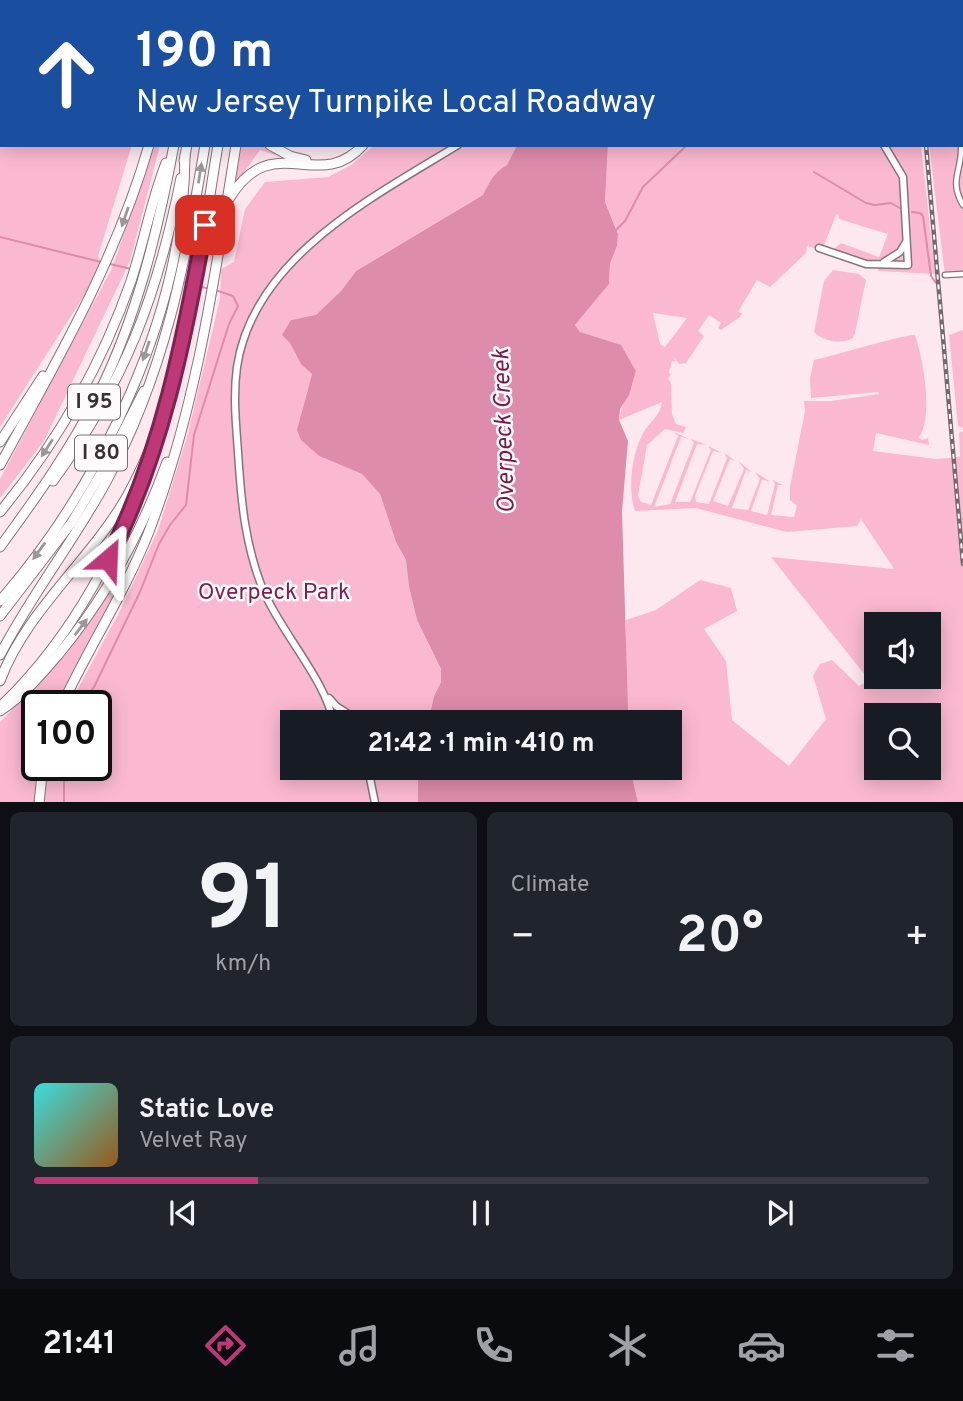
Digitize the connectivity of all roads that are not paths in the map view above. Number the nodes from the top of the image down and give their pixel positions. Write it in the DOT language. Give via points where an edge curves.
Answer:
graph roads {
  1 [pos="145,147"];
  2 [pos="173,147"];
  3 [pos="187,147"];
  4 [pos="205,147"];
  5 [pos="218,147"];
  6 [pos="236,147"];
  7 [pos="274,147"];
  8 [pos="354,147"];
  9 [pos="361,147"];
  10 [pos="455,147"];
  11 [pos="885,147"];
  12 [pos="962,153"];
  13 [pos="226,204"];
  14 [pos="963,205"];
  15 [pos="907,240"];
  16 [pos="819,248"];
  17 [pos="876,264"];
  18 [pos="141,265"];
  19 [pos="963,274"];
  20 [pos="944,275"];
  21 [pos="161,284"];
  22 [pos="66,343"];
  23 [pos="156,370"];
  24 [pos="189,394"];
  25 [pos="165,409"];
  26 [pos="0,442"];
  27 [pos="0,465"];
  28 [pos="0,512"];
  29 [pos="24,514"];
  30 [pos="0,547"];
  31 [pos="0,601"];
  32 [pos="0,616"];
  33 [pos="0,655"];
  34 [pos="0,681"];
  35 [pos="70,690"];
  36 [pos="323,691"];
  37 [pos="0,709"];
  38 [pos="331,710"];
  39 [pos="342,710"];
  40 [pos="370,780"];
  41 [pos="41,781"];
  42 [pos="39,802"];
  43 [pos="375,802"];
  1 -- 22 [label="highway, one-way" via="110,257"];
  2 -- 18 [label="highway, I 95"];
  3 -- 21 [label="highway, I 95"];
  23 -- 4 [label="highway, I 95, one-way" via="179,289"];
  5 -- 25 [label="highway" via="193,293"];
  6 -- 13 [label="highway"];
  7 -- 8 [label="highway" via="294,157 317,160 339,156"];
  9 -- 13 [label="highway" via="349,157 327,164 261,166 243,178"];
  10 -- 36 [label="street" via="388,188 296,257 256,308 241,349 235,403 241,497 250,551 272,611"];
  11 -- 15 [label="street" via="903,177"];
  12 -- 14 [label="street" via="955,186"];
  13 -- 24 [label="highway"];
  15 -- 17 [label="street" via="890,260"];
  15 -- 17 [label="street" via="908,265"];
  16 -- 17 [label="street"];
  18 -- 28 [label="highway, I 80, one-way" via="78,397"];
  18 -- 29 [label="highway, I 95" via="142,280 99,395"];
  19 -- 20 [label="street"];
  21 -- 29 [label="highway, I 95" via="107,399 71,456"];
  21 -- 31 [label="highway, I 80, one-way" via="140,366 103,449 57,527"];
  22 -- 26 [label="highway"];
  22 -- 27 [label="highway"];
  23 -- 32 [label="highway, I 80" via="72,522"];
  23 -- 33 [label="highway, I 95" via="107,481"];
  24 -- 35 [label="highway" via="170,469 143,546"];
  37 -- 24 [label="highway, one-way" via="21,697 68,643 122,566 155,494"];
  25 -- 34 [label="highway" via="121,506 27,630"];
  25 -- 37 [label="highway, I 80" via="145,476 102,571 52,648"];
  29 -- 30 [label="highway, I 95"];
  36 -- 38 [label="street"];
  36 -- 39 [label="street"];
  40 -- 43 [label="street"];
  41 -- 42 [label="highway"];
}
